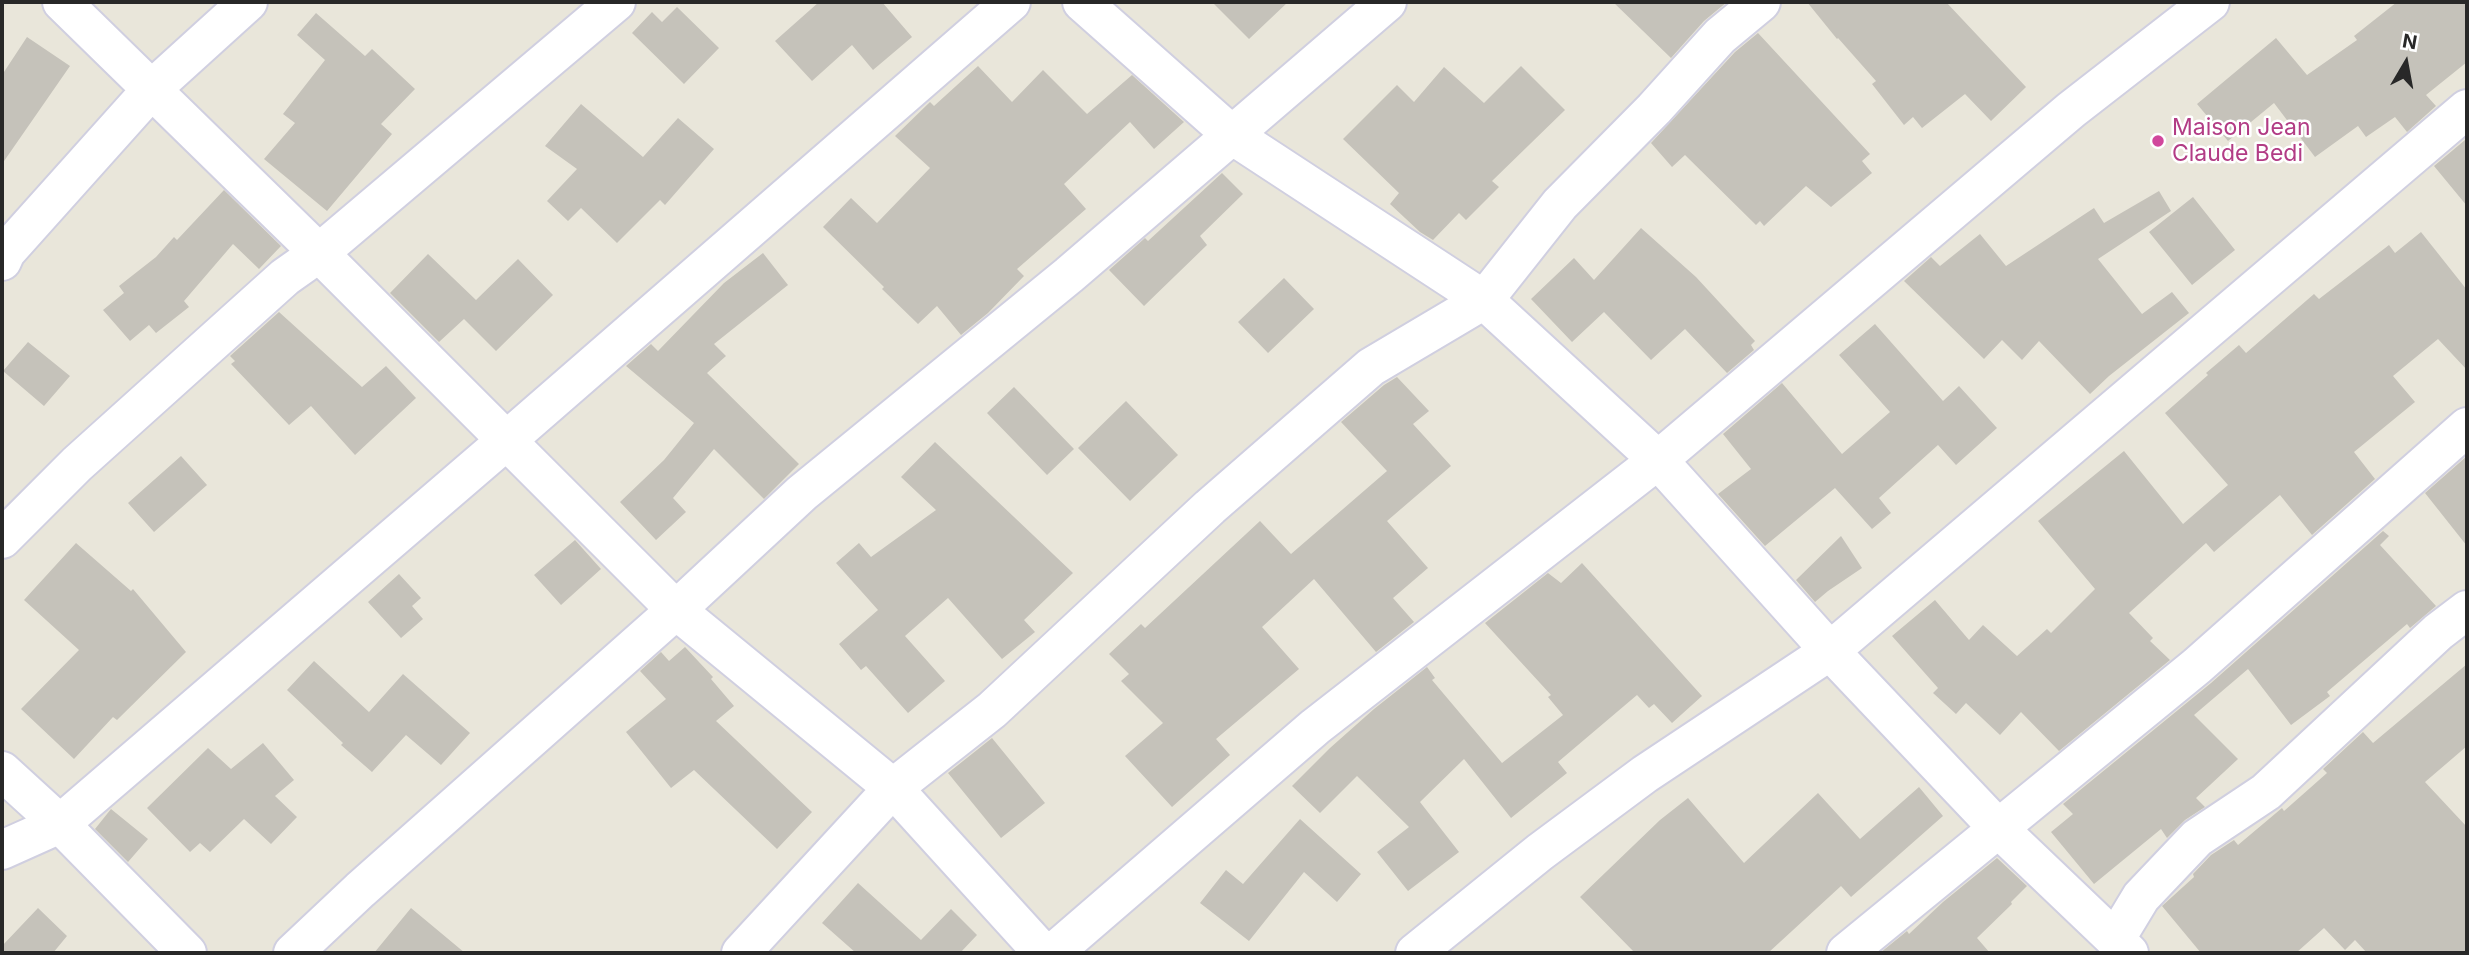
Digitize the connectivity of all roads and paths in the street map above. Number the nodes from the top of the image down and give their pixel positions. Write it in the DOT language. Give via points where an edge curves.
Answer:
graph roads {
  1 [pos="62,2"];
  2 [pos="248,2"];
  3 [pos="616,2"];
  4 [pos="1011,2"];
  5 [pos="1082,2"];
  6 [pos="1387,2"];
  7 [pos="1761,2"];
  8 [pos="2210,2"];
  9 [pos="152,89"];
  10 [pos="2467,109"];
  11 [pos="1232,135"];
  12 [pos="319,253"];
  13 [pos="2,261"];
  14 [pos="1484,300"];
  15 [pos="2467,427"];
  16 [pos="507,440"];
  17 [pos="1658,460"];
  18 [pos="2,539"];
  19 [pos="676,610"];
  20 [pos="2467,610"];
  21 [pos="1830,651"];
  22 [pos="2,771"];
  23 [pos="893,788"];
  24 [pos="60,824"];
  25 [pos="1997,827"];
  26 [pos="2,850"];
  27 [pos="2122,947"];
  28 [pos="187,953"];
  29 [pos="293,953"];
  30 [pos="741,953"];
  31 [pos="1043,953"];
  32 [pos="1053,953"];
  33 [pos="1415,953"];
  34 [pos="1846,953"];
  1 -- 9 [label="street"];
  2 -- 9 [label="street"];
  3 -- 12 [label="street"];
  4 -- 16 [label="street"];
  5 -- 11 [label="street"];
  6 -- 11 [label="street"];
  7 -- 14 [label="street" via="1720,36 1560,204"];
  8 -- 17 [label="street" via="2071,110"];
  9 -- 12 [label="street"];
  9 -- 13 [label="street"];
  10 -- 21 [label="street"];
  11 -- 14 [label="street"];
  11 -- 19 [label="street" via="802,493"];
  12 -- 16 [label="street"];
  12 -- 18 [label="street" via="285,277 98,445"];
  14 -- 17 [label="street"];
  14 -- 23 [label="street" via="1371,367 1210,507 992,710"];
  15 -- 25 [label="street" via="2197,666"];
  16 -- 19 [label="street"];
  16 -- 24 [label="street"];
  17 -- 21 [label="street"];
  17 -- 32 [label="street" via="1315,727"];
  19 -- 23 [label="street"];
  19 -- 29 [label="street"];
  20 -- 27 [label="street" via="2266,792 2197,838 2141,897"];
  21 -- 25 [label="street"];
  21 -- 33 [label="street" via="1645,774"];
  22 -- 24 [label="street"];
  23 -- 30 [label="street"];
  23 -- 31 [label="street"];
  24 -- 26 [label="street"];
  24 -- 28 [label="street"];
  25 -- 27 [label="street"];
  25 -- 34 [label="street"];
}
